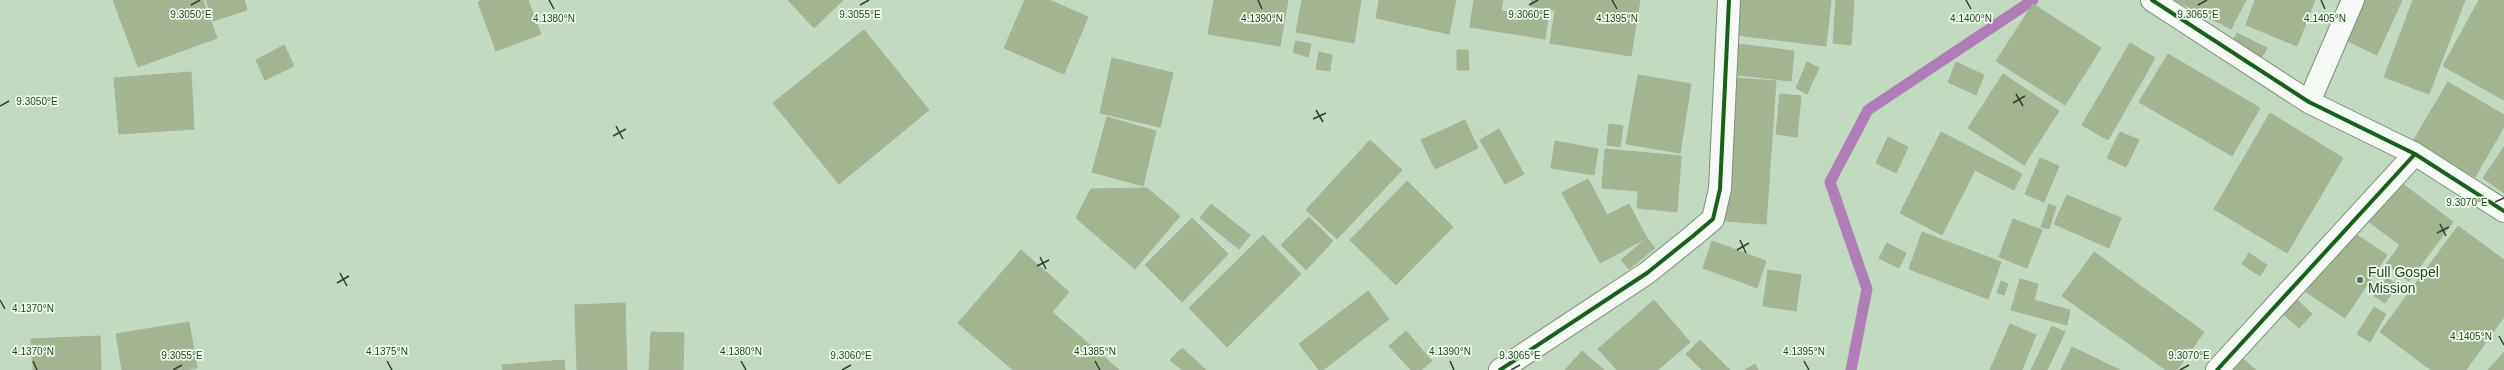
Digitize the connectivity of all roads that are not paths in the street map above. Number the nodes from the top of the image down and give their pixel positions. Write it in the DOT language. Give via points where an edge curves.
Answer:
graph roads {
  1 [pos="1729,0"];
  2 [pos="2152,0"];
  3 [pos="2353,0"];
  4 [pos="2309,102"];
  5 [pos="2415,154"];
  6 [pos="2504,211"];
  7 [pos="1500,370"];
  8 [pos="2217,370"];
  1 -- 7 [label="street" via="1720,189 1713,219 1646,273"];
  2 -- 4 [label="street"];
  3 -- 4 [label="street"];
  4 -- 5 [label="street"];
  5 -- 6 [label="street"];
  5 -- 8 [label="street"];
}
